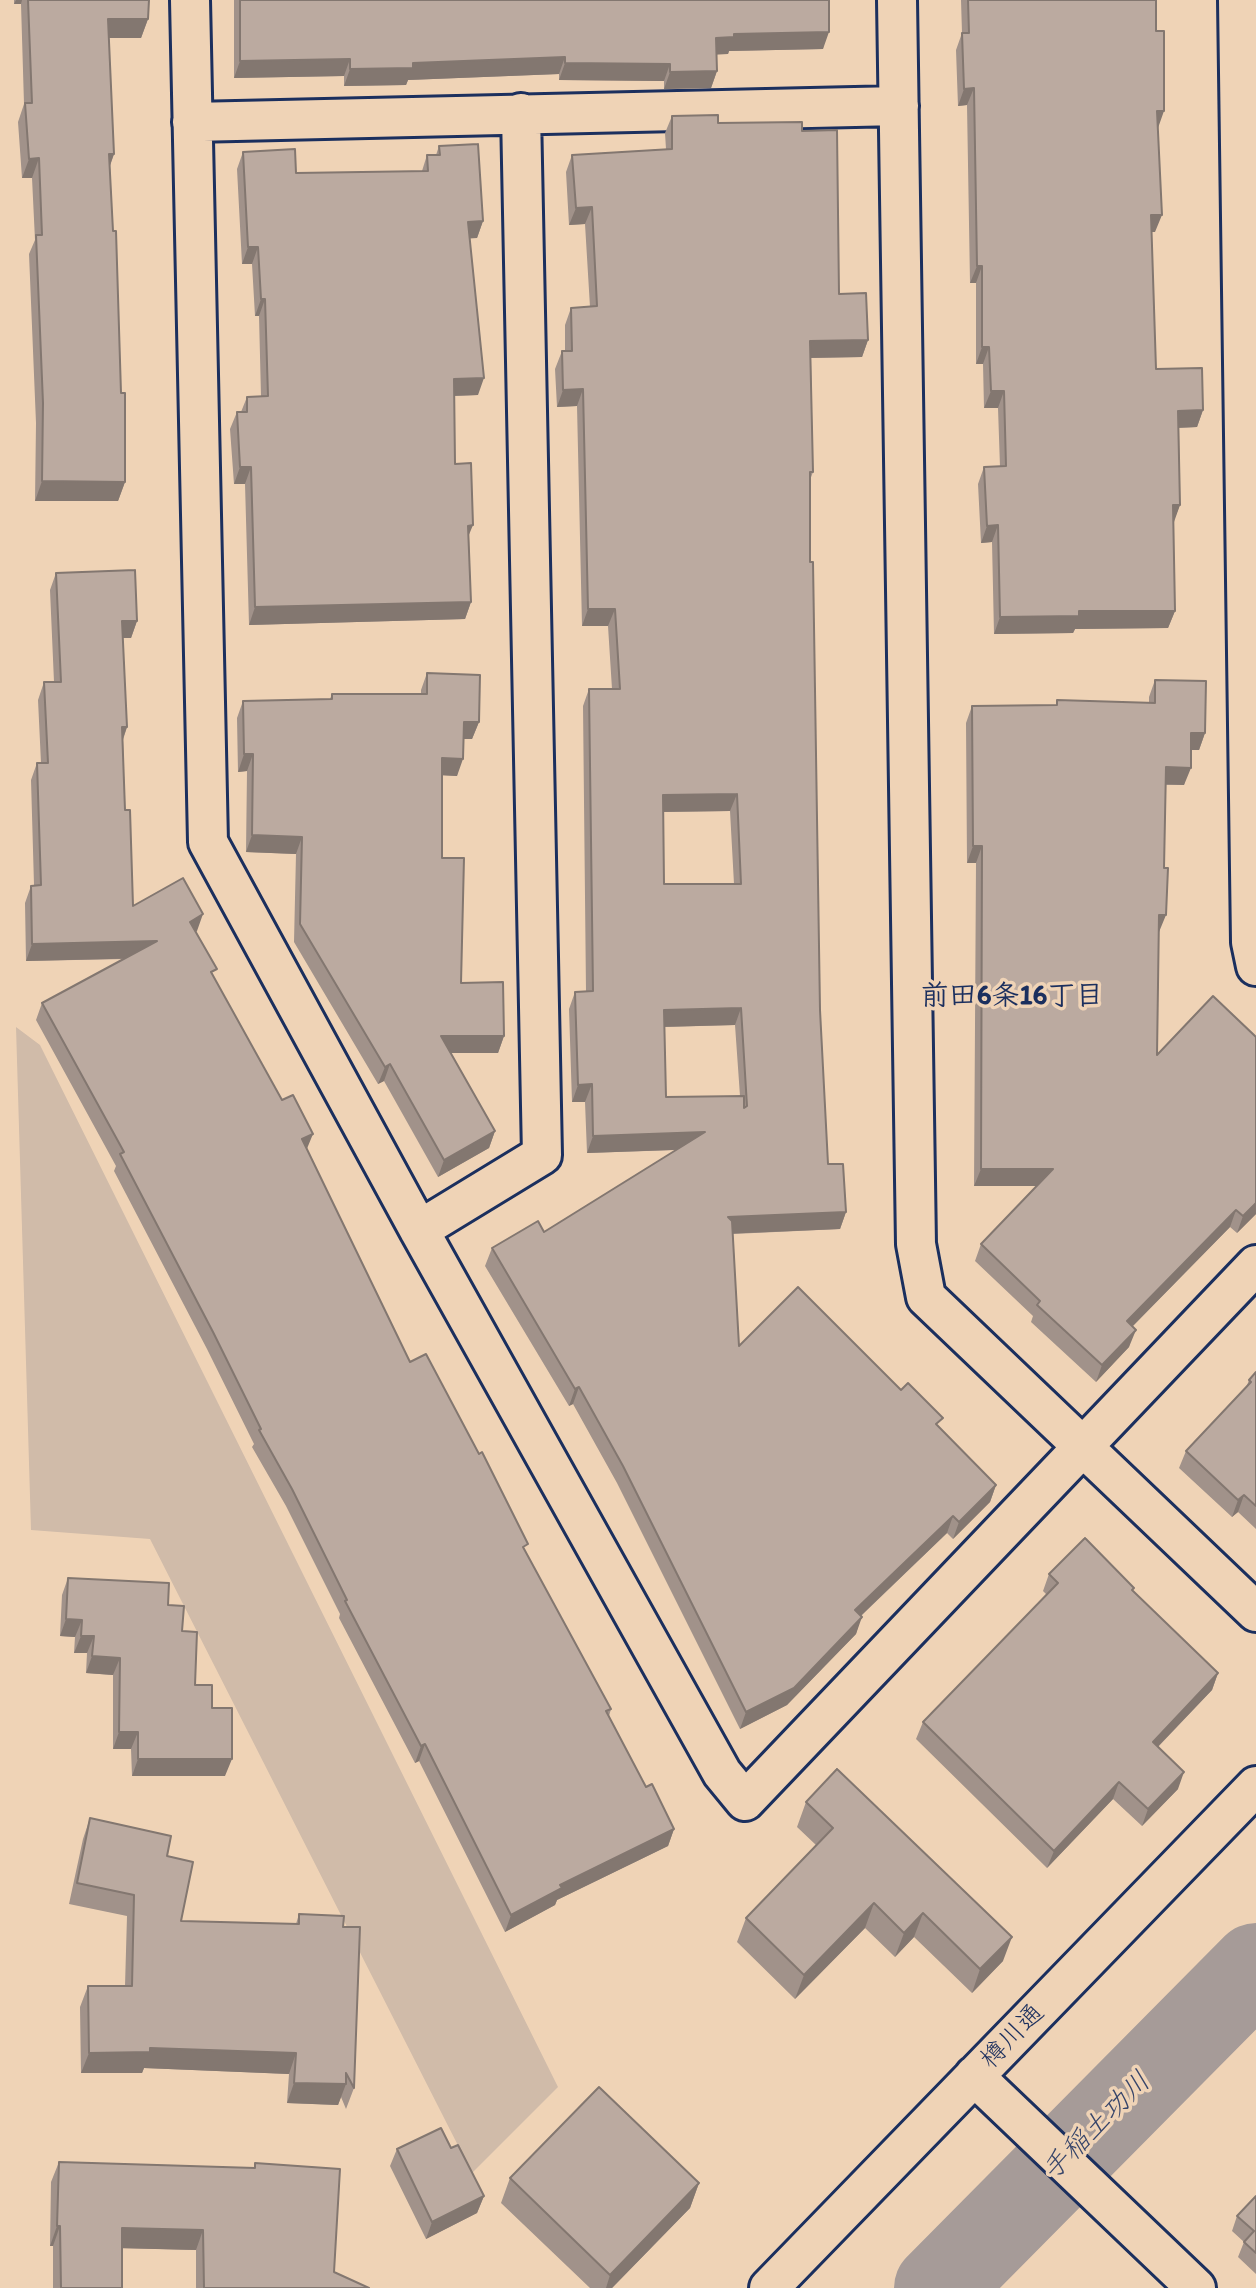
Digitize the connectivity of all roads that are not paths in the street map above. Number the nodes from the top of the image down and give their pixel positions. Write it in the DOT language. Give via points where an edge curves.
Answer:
graph roads {
  1 [pos="190,0"];
  2 [pos="897,0"];
  3 [pos="1238,0"];
  4 [pos="899,106"];
  5 [pos="521,113"];
  6 [pos="1248,115"];
  7 [pos="192,122"];
  8 [pos="1252,781"];
  9 [pos="1256,966"];
  10 [pos="418,1230"];
  11 [pos="1256,1265"];
  12 [pos="1083,1446"];
  13 [pos="1256,1612"];
  14 [pos="1256,1786"];
  15 [pos="974,2076"];
  16 [pos="769,2288"];
  17 [pos="1196,2288"];
  1 -- 7 [label="street"];
  2 -- 4 [label="street"];
  3 -- 6 [label="street"];
  4 -- 5 [label="street"];
  4 -- 12 [label="street" via="916,1244 926,1297"];
  5 -- 7 [label="street"];
  5 -- 10 [label="street" via="542,1155"];
  6 -- 8 [label="street"];
  7 -- 10 [label="street" via="208,842"];
  8 -- 9 [label="street" via="1251,942"];
  10 -- 12 [label="street" via="722,1773 745,1801"];
  11 -- 12 [label="street"];
  12 -- 13 [label="street"];
  14 -- 15 [label="street, 樽川通"];
  15 -- 16 [label="street, 樽川通"];
  15 -- 17 [label="street"];
}
